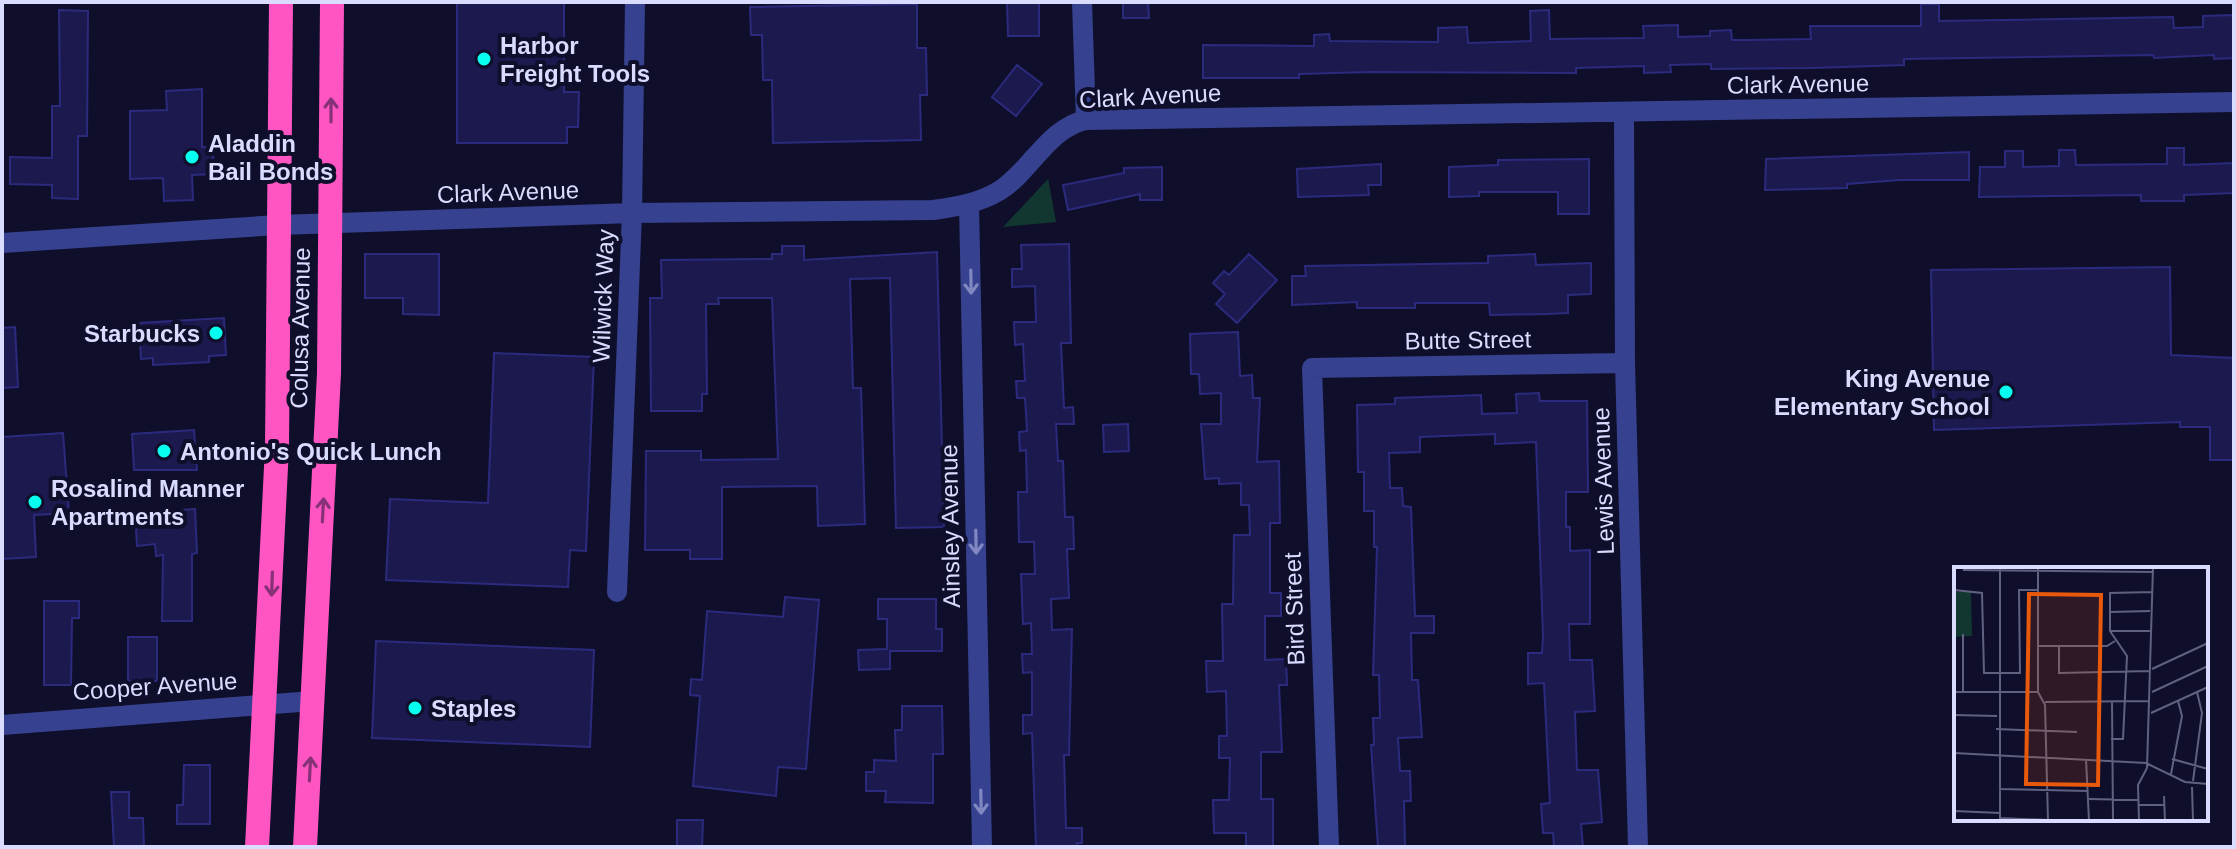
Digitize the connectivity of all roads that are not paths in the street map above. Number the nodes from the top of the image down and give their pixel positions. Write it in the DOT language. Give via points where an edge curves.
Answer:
graph roads {
  1 [pos="281,2"];
  2 [pos="332,2"];
  3 [pos="635,2"];
  4 [pos="1082,2"];
  5 [pos="2234,102"];
  6 [pos="1624,114"];
  7 [pos="1086,120"];
  8 [pos="969,204"];
  9 [pos="632,213"];
  10 [pos="330,224"];
  11 [pos="278,225"];
  12 [pos="2,243"];
  13 [pos="1625,363"];
  14 [pos="1312,368"];
  15 [pos="617,592"];
  16 [pos="313,701"];
  17 [pos="266,704"];
  18 [pos="2,725"];
  19 [pos="257,847"];
  20 [pos="305,847"];
  21 [pos="982,847"];
  22 [pos="1329,847"];
  23 [pos="1638,847"];
  1 -- 11 [label="highway, Colusa Avenue"];
  10 -- 2 [label="highway, Colusa Avenue, one-way"];
  3 -- 9 [label="street, Wilwick Way"];
  4 -- 7 [label="street"];
  5 -- 6 [label="street, Clark Avenue"];
  6 -- 7 [label="street, Clark Avenue"];
  6 -- 13 [label="street, Lewis Avenue"];
  7 -- 8 [label="street, Clark Avenue" via="1066,126 1001,190"];
  8 -- 9 [label="street, Clark Avenue" via="933,210"];
  8 -- 21 [label="street, Ainsley Avenue, one-way"];
  9 -- 10 [label="street, Clark Avenue"];
  9 -- 15 [label="street, Wilwick Way"];
  10 -- 11 [label="street, Clark Avenue"];
  16 -- 10 [label="highway, Colusa Avenue, one-way" via="328,427"];
  11 -- 12 [label="street, Clark Avenue"];
  11 -- 17 [label="highway, Colusa Avenue, one-way" via="277,435"];
  13 -- 14 [label="street, Butte Street"];
  13 -- 23 [label="street, Lewis Avenue"];
  14 -- 22 [label="street, Bird Street"];
  16 -- 17 [label="street, Cooper Avenue"];
  20 -- 16 [label="highway, Colusa Avenue, one-way"];
  17 -- 18 [label="street, Cooper Avenue"];
  17 -- 19 [label="highway, Colusa Avenue"];
}
